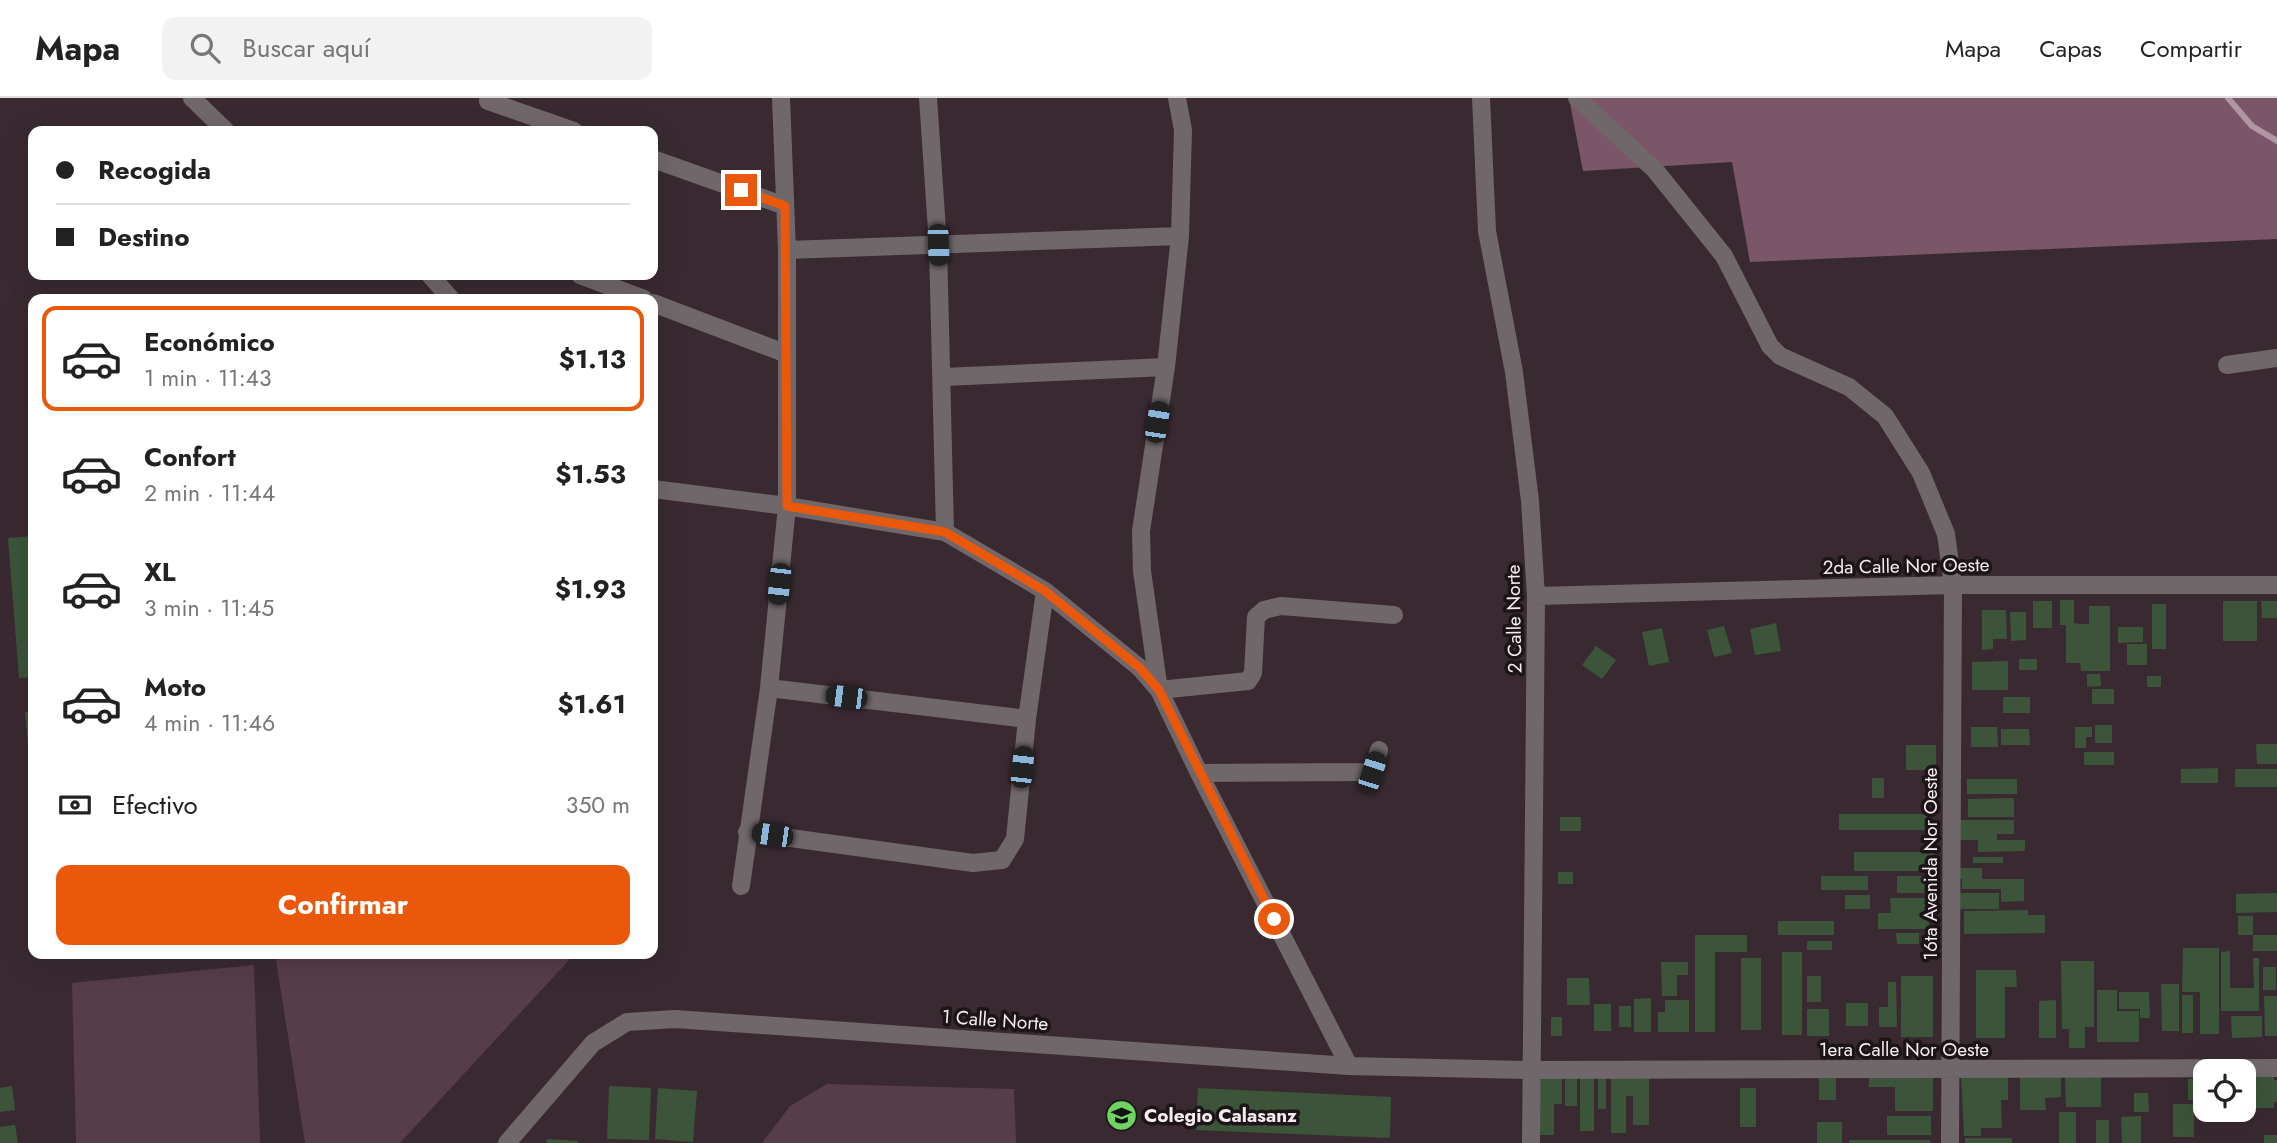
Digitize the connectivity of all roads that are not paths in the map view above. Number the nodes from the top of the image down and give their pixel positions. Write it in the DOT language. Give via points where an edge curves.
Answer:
graph roads {
  1 [pos="192,98"];
  2 [pos="781,98"];
  3 [pos="928,98"];
  4 [pos="1177,98"];
  5 [pos="1481,98"];
  6 [pos="1577,98"];
  7 [pos="488,101"];
  8 [pos="221,126"];
  9 [pos="560,126"];
  10 [pos="658,161"];
  11 [pos="785,206"];
  12 [pos="1180,236"];
  13 [pos="938,245"];
  14 [pos="787,250"];
  15 [pos="434,280"];
  16 [pos="593,280"];
  17 [pos="447,294"];
  18 [pos="631,294"];
  19 [pos="658,305"];
  20 [pos="787,354"];
  21 [pos="2277,358"];
  22 [pos="2227,365"];
  23 [pos="1166,367"];
  24 [pos="943,377"];
  25 [pos="658,490"];
  26 [pos="787,506"];
  27 [pos="945,532"];
  28 [pos="1953,585"];
  29 [pos="2277,585"];
  30 [pos="1045,591"];
  31 [pos="1536,596"];
  32 [pos="1394,615"];
  33 [pos="769,688"];
  34 [pos="1159,690"];
  35 [pos="1027,719"];
  36 [pos="1379,750"];
  37 [pos="1199,773"];
  38 [pos="747,832"];
  39 [pos="741,886"];
  40 [pos="1349,1066"];
  41 [pos="2277,1068"];
  42 [pos="1531,1070"];
  43 [pos="1950,1070"];
  44 [pos="508,1143"];
  45 [pos="1531,1143"];
  46 [pos="1950,1143"];
  1 -- 8 [label="street"];
  2 -- 11 [label="street"];
  3 -- 13 [label="street"];
  4 -- 12 [label="street" via="1183,130"];
  5 -- 31 [label="street, 2 Calle Norte" via="1487,230 1514,372"];
  6 -- 28 [label="street, 16ta Avenida Nor Oeste" via="1654,170 1724,257 1770,346 1780,356 1849,387 1885,416 1921,473 1946,534"];
  7 -- 9 [label="street"];
  10 -- 11 [label="street"];
  11 -- 14 [label="street"];
  12 -- 13 [label="street"];
  12 -- 23 [label="street"];
  13 -- 14 [label="street"];
  13 -- 24 [label="street"];
  14 -- 20 [label="street"];
  15 -- 17 [label="street"];
  16 -- 18 [label="street"];
  19 -- 20 [label="street"];
  20 -- 26 [label="street"];
  21 -- 22 [label="street"];
  23 -- 24 [label="street"];
  23 -- 34 [label="street" via="1140,531"];
  24 -- 27 [label="street"];
  25 -- 26 [label="street"];
  26 -- 27 [label="street"];
  26 -- 33 [label="street"];
  27 -- 30 [label="street"];
  28 -- 29 [label="street, 2da Calle Nor Oeste"];
  28 -- 31 [label="street, 2da Calle Nor Oeste"];
  28 -- 43 [label="street, 16ta Avenida Nor Oeste"];
  30 -- 34 [label="street" via="1140,668"];
  30 -- 35 [label="street"];
  31 -- 42 [label="street, 2 Calle Norte"];
  32 -- 34 [label="street" via="1281,606 1264,610 1256,617 1253,673 1248,681"];
  33 -- 35 [label="street"];
  33 -- 38 [label="street"];
  34 -- 37 [label="street"];
  35 -- 38 [label="street" via="1015,839 1002,860 973,863"];
  36 -- 37 [label="street" via="1372,772"];
  37 -- 40 [label="street"];
  38 -- 39 [label="street"];
  40 -- 42 [label="street, 1 Calle Norte"];
  40 -- 44 [label="street, 1 Calle Norte" via="675,1019 627,1022 593,1043"];
  41 -- 43 [label="street, 1era Calle Nor Oeste"];
  42 -- 43 [label="street, 1era Calle Nor Oeste"];
  42 -- 45 [label="street, 2 Calle Norte"];
  43 -- 46 [label="street, 16ta Avenida Nor Oeste"];
}
